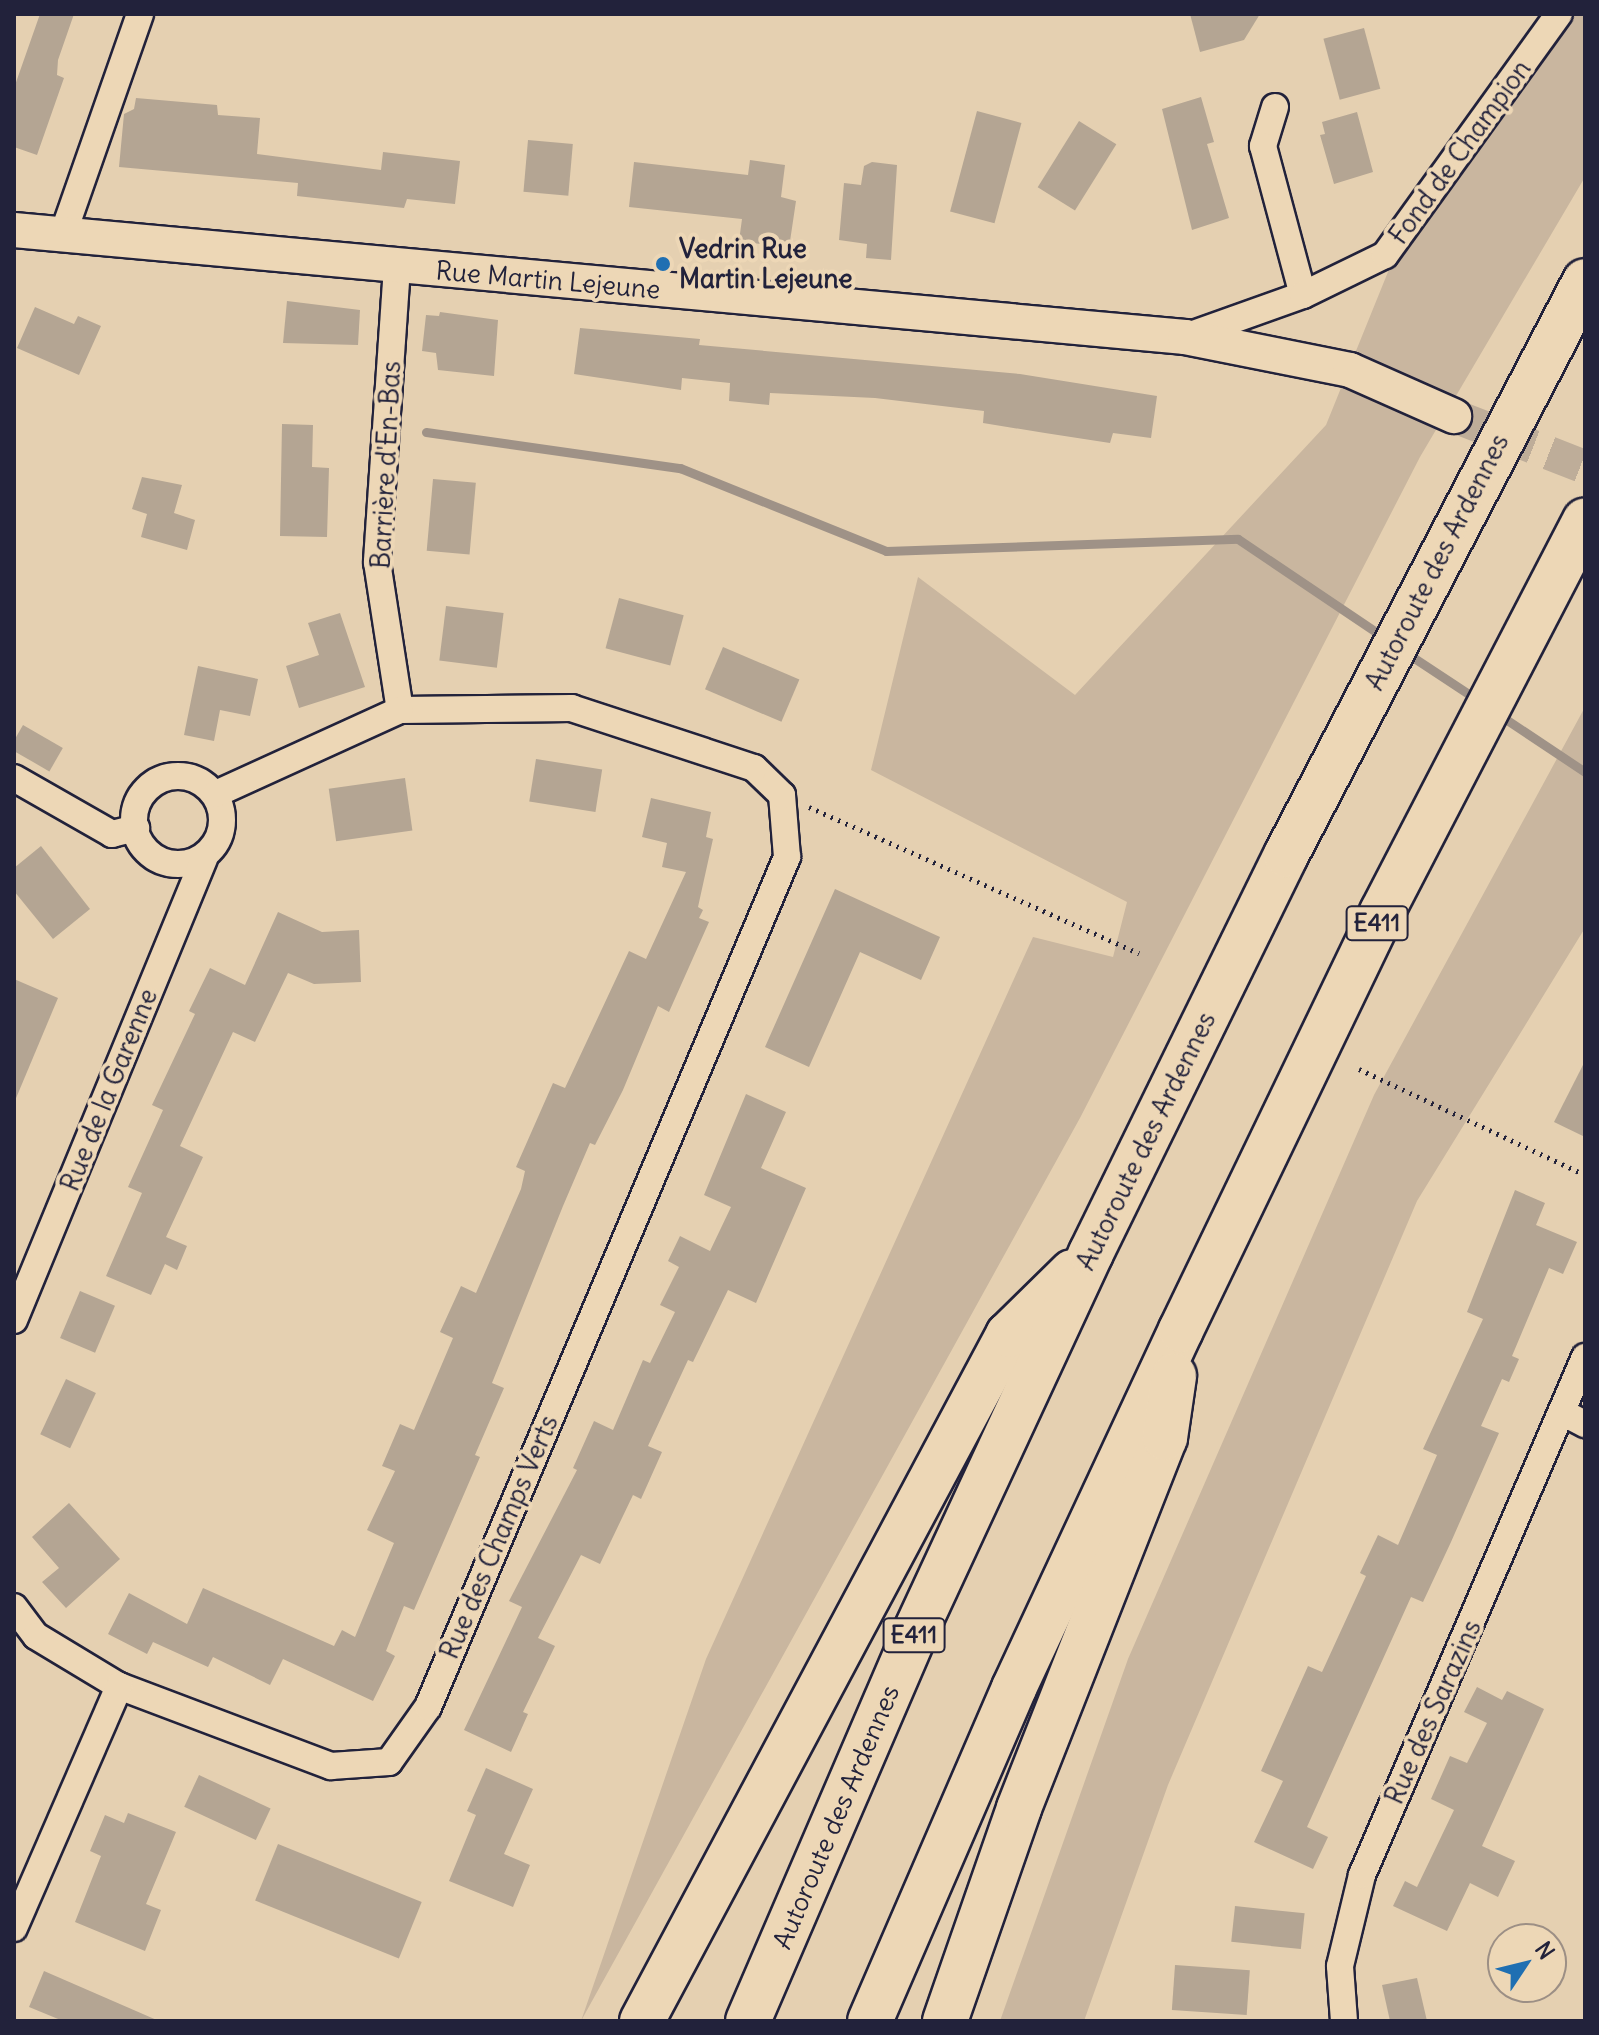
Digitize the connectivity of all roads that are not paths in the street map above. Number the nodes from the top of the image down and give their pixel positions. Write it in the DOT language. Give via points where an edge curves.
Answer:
graph roads {
  1 [pos="140,14"];
  2 [pos="1559,14"];
  3 [pos="1275,107"];
  4 [pos="14,230"];
  5 [pos="62,237"];
  6 [pos="397,267"];
  7 [pos="1585,281"];
  8 [pos="1303,295"];
  9 [pos="1185,337"];
  10 [pos="1454,416"];
  11 [pos="1585,521"];
  12 [pos="400,710"];
  13 [pos="14,778"];
  14 [pos="216,794"];
  15 [pos="136,828"];
  16 [pos="204,859"];
  17 [pos="1091,1253"];
  18 [pos="14,1320"];
  19 [pos="1181,1330"];
  20 [pos="1585,1357"];
  21 [pos="1574,1418"];
  22 [pos="14,1607"];
  23 [pos="119,1686"];
  24 [pos="14,1928"];
  25 [pos="642,2021"];
  26 [pos="748,2021"];
  27 [pos="870,2021"];
  28 [pos="945,2021"];
  29 [pos="1344,2021"];
  1 -- 5 [label="street"];
  2 -- 8 [label="street, Fond de Champion" via="1385,255"];
  3 -- 8 [label="street" via="1263,146"];
  4 -- 5 [label="street, Rue Martin Lejeune"];
  5 -- 6 [label="street, Rue Martin Lejeune"];
  6 -- 9 [label="street, Rue Martin Lejeune"];
  6 -- 12 [label="street, Barrière d'En-Bas" via="377,562"];
  7 -- 17 [label="highway, Autoroute des Ardennes / E411" via="1286,855"];
  8 -- 9 [label="street, Fond de Champion"];
  9 -- 10 [label="street, Rue Martin Lejeune" via="1350,370"];
  11 -- 19 [label="highway, E411" via="1382,912"];
  12 -- 14 [label="street"];
  12 -- 23 [label="street, Rue des Champs Verts" via="572,708 754,768 782,795 787,857 428,1707 389,1762 331,1766"];
  13 -- 15 [label="street" via="112,834"];
  14 -- 15 [label="street" via="186,774 150,782 132,811"];
  14 -- 16 [label="street" via="224,828"];
  15 -- 16 [label="street" via="139,847 169,867"];
  16 -- 18 [label="street, Rue de la Garenne"];
  17 -- 25 [label="highway" via="1008,1335"];
  17 -- 26 [label="highway, Autoroute des Ardennes / E411" via="916,1630"];
  19 -- 27 [label="highway, E411" via="1014,1688"];
  19 -- 28 [label="highway" via="1165,1438 1019,1808"];
  20 -- 21 [label="street, Rue des Sarazins"];
  21 -- 29 [label="street, Rue des Sarazins" via="1362,1875 1340,1966"];
  22 -- 23 [label="street" via="36,1636"];
  23 -- 24 [label="street"];
}
